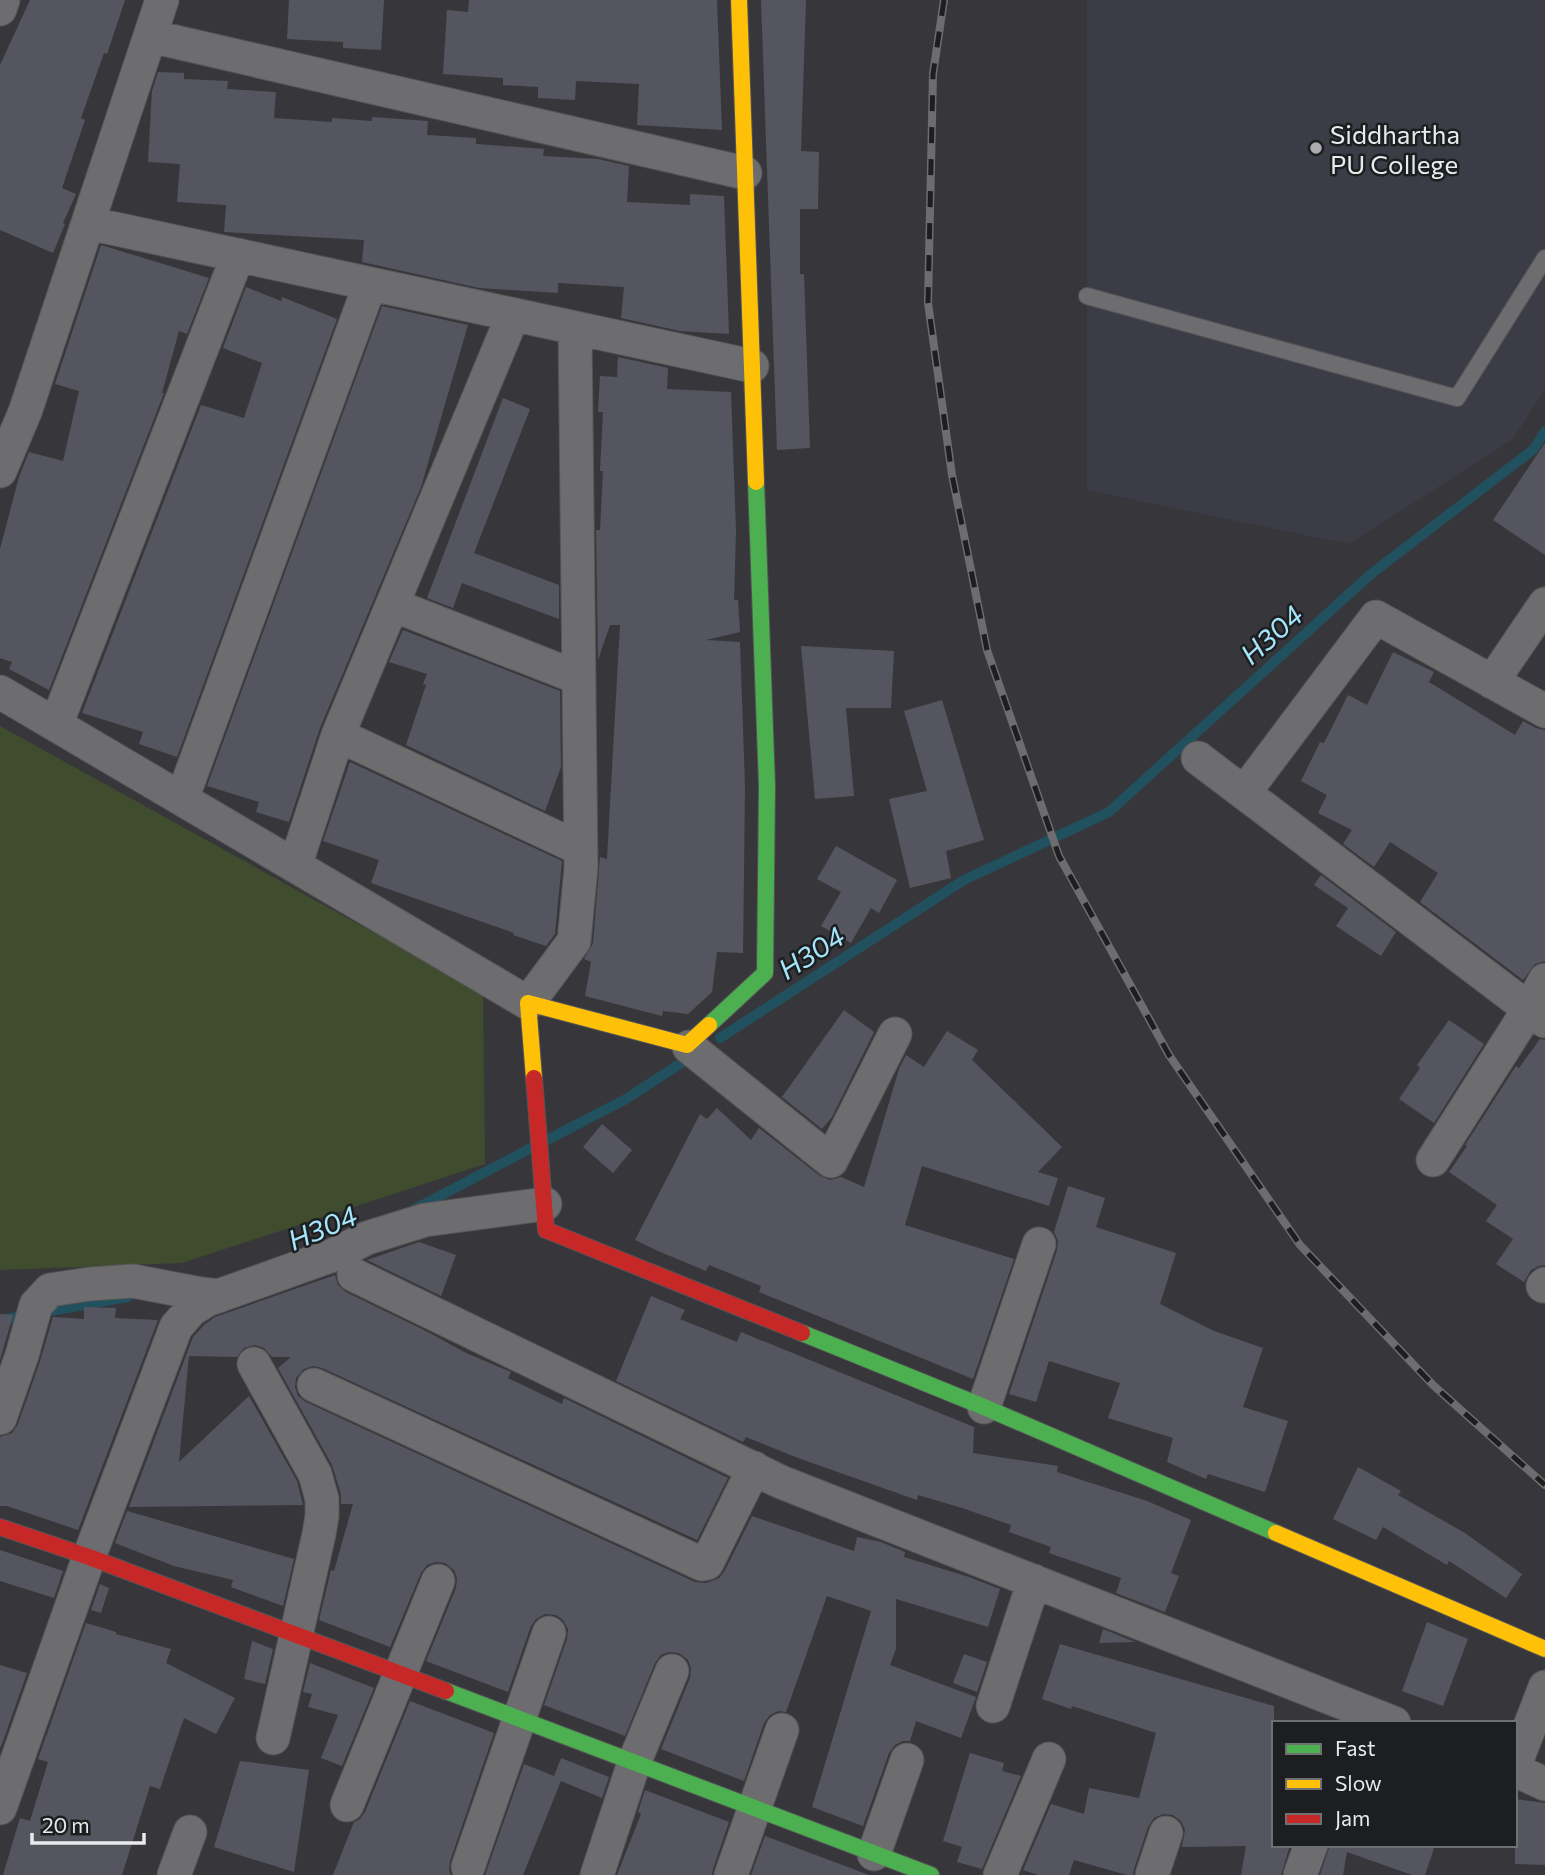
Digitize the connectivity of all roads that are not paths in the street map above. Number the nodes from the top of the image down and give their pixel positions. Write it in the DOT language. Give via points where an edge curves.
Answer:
graph roads {
  1 [pos="3,0"];
  2 [pos="162,0"];
  3 [pos="739,0"];
  4 [pos="0,9"];
  5 [pos="150,36"];
  6 [pos="745,173"];
  7 [pos="88,223"];
  8 [pos="238,255"];
  9 [pos="1545,258"];
  10 [pos="370,284"];
  11 [pos="1087,296"];
  12 [pos="513,315"];
  13 [pos="575,328"];
  14 [pos="752,366"];
  15 [pos="12,408"];
  16 [pos="0,471"];
  17 [pos="1545,604"];
  18 [pos="393,605"];
  19 [pos="579,678"];
  20 [pos="1492,682"];
  21 [pos="0,692"];
  22 [pos="1545,712"];
  23 [pos="56,725"];
  24 [pos="338,735"];
  25 [pos="1198,758"];
  26 [pos="1244,793"];
  27 [pos="182,799"];
  28 [pos="581,849"];
  29 [pos="295,866"];
  30 [pos="1545,980"];
  31 [pos="528,1003"];
  32 [pos="1537,1015"];
  33 [pos="895,1034"];
  34 [pos="696,1052"];
  35 [pos="1433,1160"];
  36 [pos="545,1204"];
  37 [pos="1039,1244"];
  38 [pos="354,1275"];
  39 [pos="210,1295"];
  40 [pos="254,1364"];
  41 [pos="314,1385"];
  42 [pos="984,1407"];
  43 [pos="0,1418"];
  44 [pos="754,1468"];
  45 [pos="0,1527"];
  46 [pos="89,1557"];
  47 [pos="438,1581"];
  48 [pos="1034,1581"];
  49 [pos="549,1633"];
  50 [pos="297,1635"];
  51 [pos="1545,1649"];
  52 [pos="672,1671"];
  53 [pos="400,1674"];
  54 [pos="1545,1687"];
  55 [pos="993,1706"];
  56 [pos="520,1720"];
  57 [pos="1389,1721"];
  58 [pos="782,1730"];
  59 [pos="273,1738"];
  60 [pos="1049,1759"];
  61 [pos="907,1760"];
  62 [pos="634,1763"];
  63 [pos="1517,1763"];
  64 [pos="1517,1769"];
  65 [pos="1545,1784"];
  66 [pos="348,1805"];
  67 [pos="0,1808"];
  68 [pos="755,1808"];
  69 [pos="190,1832"];
  70 [pos="1166,1833"];
  71 [pos="1310,1847"];
  72 [pos="874,1854"];
  73 [pos="468,1867"];
  74 [pos="174,1875"];
  75 [pos="597,1875"];
  76 [pos="731,1875"];
  77 [pos="931,1875"];
  78 [pos="1000,1875"];
  79 [pos="1152,1875"];
  80 [pos="1300,1875"];
  1 -- 4 [label="street"];
  2 -- 5 [label="street"];
  3 -- 6 [label="street"];
  5 -- 6 [label="street"];
  5 -- 7 [label="street"];
  6 -- 14 [label="street"];
  7 -- 8 [label="street"];
  7 -- 15 [label="street"];
  8 -- 10 [label="street"];
  8 -- 23 [label="street"];
  9 -- 11 [label="lane" via="1457,398"];
  10 -- 12 [label="street"];
  10 -- 27 [label="street"];
  12 -- 13 [label="street"];
  12 -- 18 [label="street"];
  13 -- 14 [label="street"];
  13 -- 19 [label="street"];
  14 -- 34 [label="street" via="767,786 765,973"];
  15 -- 16 [label="street"];
  17 -- 20 [label="street"];
  18 -- 19 [label="street"];
  18 -- 24 [label="street"];
  19 -- 28 [label="street"];
  20 -- 22 [label="street"];
  20 -- 26 [label="street" via="1377,617"];
  21 -- 23 [label="street"];
  23 -- 27 [label="street"];
  24 -- 28 [label="street"];
  24 -- 29 [label="street"];
  25 -- 26 [label="street"];
  26 -- 32 [label="street"];
  27 -- 29 [label="street"];
  28 -- 31 [label="street" via="574,941"];
  29 -- 31 [label="street"];
  30 -- 32 [label="street"];
  31 -- 34 [label="street"];
  31 -- 36 [label="street"];
  32 -- 35 [label="street"];
  33 -- 34 [label="street" via="831,1161"];
  36 -- 39 [label="street" via="425,1220"];
  36 -- 42 [label="street" via="546,1230"];
  37 -- 42 [label="street"];
  38 -- 44 [label="street"];
  39 -- 43 [label="street" via="133,1281 50,1290 32,1319"];
  39 -- 46 [label="street" via="176,1327"];
  40 -- 50 [label="street" via="310,1465 322,1499"];
  41 -- 44 [label="street" via="702,1564 707,1563"];
  42 -- 51 [label="street"];
  44 -- 48 [label="street"];
  45 -- 46 [label="street"];
  46 -- 50 [label="street"];
  46 -- 67 [label="street"];
  47 -- 53 [label="street"];
  48 -- 55 [label="street"];
  48 -- 57 [label="street"];
  49 -- 56 [label="street"];
  50 -- 53 [label="street"];
  50 -- 59 [label="street"];
  52 -- 62 [label="street"];
  53 -- 56 [label="street"];
  53 -- 66 [label="street"];
  54 -- 63 [label="street"];
  56 -- 62 [label="street"];
  56 -- 73 [label="street"];
  58 -- 68 [label="street"];
  60 -- 78 [label="street"];
  61 -- 72 [label="street"];
  62 -- 68 [label="street"];
  62 -- 75 [label="street"];
  64 -- 65 [label="street"];
  68 -- 72 [label="street"];
  68 -- 76 [label="street"];
  69 -- 74 [label="street"];
  70 -- 79 [label="street"];
  71 -- 80 [label="street"];
  72 -- 77 [label="street"];
}
